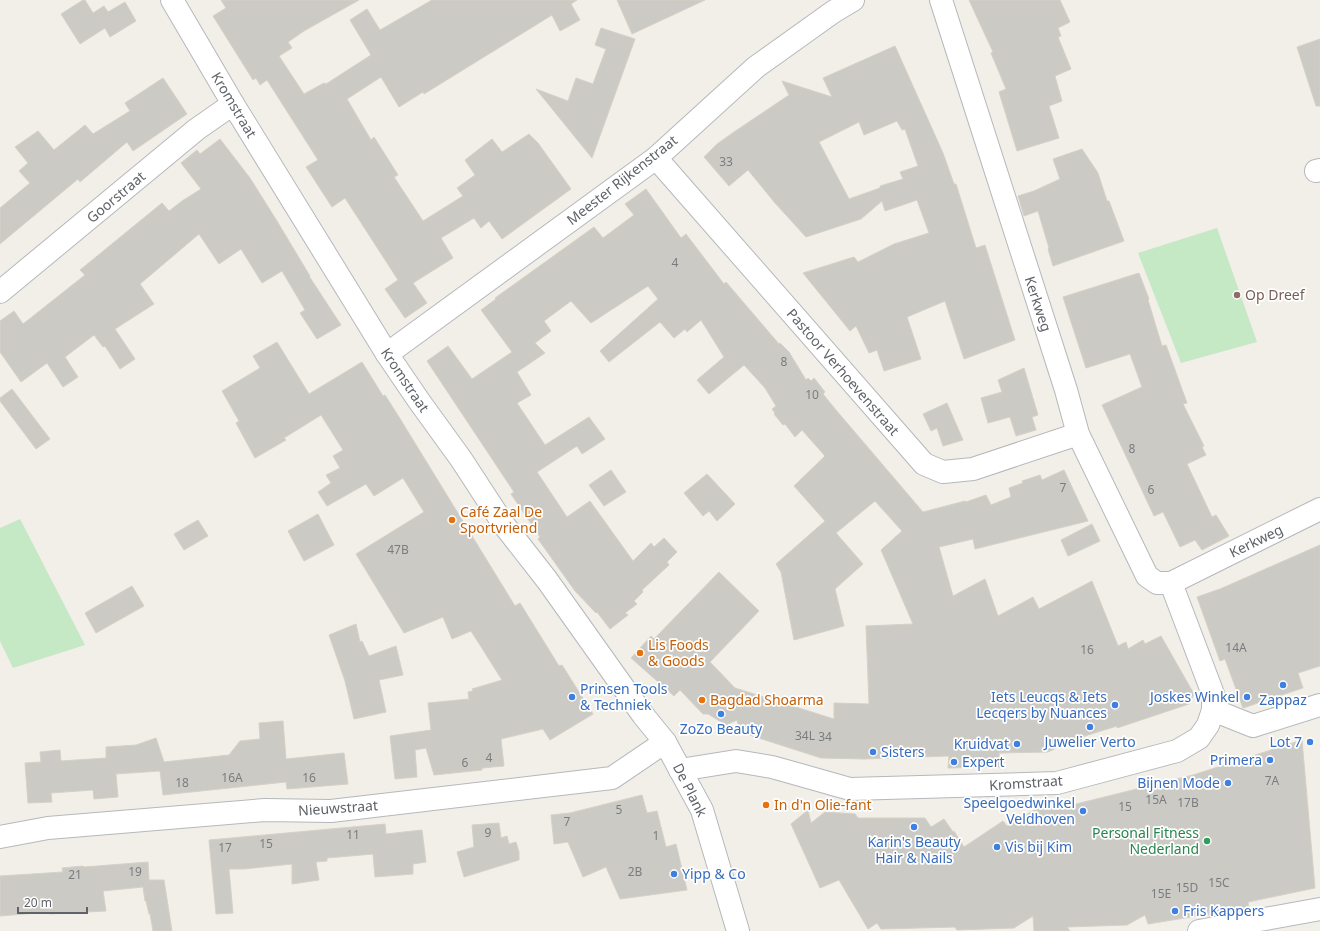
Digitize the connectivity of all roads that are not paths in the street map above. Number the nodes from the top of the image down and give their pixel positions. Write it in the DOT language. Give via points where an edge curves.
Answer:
graph roads {
  1 [pos="853,0"];
  2 [pos="941,0"];
  3 [pos="179,2"];
  4 [pos="233,104"];
  5 [pos="656,158"];
  6 [pos="0,292"];
  7 [pos="387,354"];
  8 [pos="1078,434"];
  9 [pos="1320,509"];
  10 [pos="1172,583"];
  11 [pos="1320,706"];
  12 [pos="1213,710"];
  13 [pos="665,742"];
  14 [pos="680,770"];
  15 [pos="0,837"];
  16 [pos="1320,910"];
  17 [pos="738,931"];
  18 [pos="1199,931"];
  1 -- 5 [label="street, Meester Rijkenstraat" via="756,67"];
  2 -- 8 [label="street, Kerkweg"];
  3 -- 4 [label="street, Kromstraat"];
  4 -- 6 [label="street, Goorstraat" via="197,129"];
  4 -- 7 [label="street, Kromstraat"];
  5 -- 7 [label="street, Meester Rijkenstraat"];
  5 -- 8 [label="street, Pastoor Verhoevenstraat" via="924,464 943,472 973,469"];
  7 -- 13 [label="street, Kromstraat" via="504,525"];
  8 -- 10 [label="street, Kerkweg" via="1147,576 1158,582"];
  9 -- 10 [label="street, Kerkweg"];
  10 -- 12 [label="street" via="1213,694"];
  11 -- 12 [label="street" via="1253,726"];
  12 -- 14 [label="street, Kromstraat" via="1208,725 1199,738 1176,751 1057,784 850,789 772,767 736,761"];
  13 -- 14 [label="street, De Plank"];
  13 -- 15 [label="street, Nieuwstraat" via="612,778 331,811 257,811 48,828"];
  14 -- 17 [label="street, De Plank" via="702,810"];
  16 -- 18 [label="street"];
}
